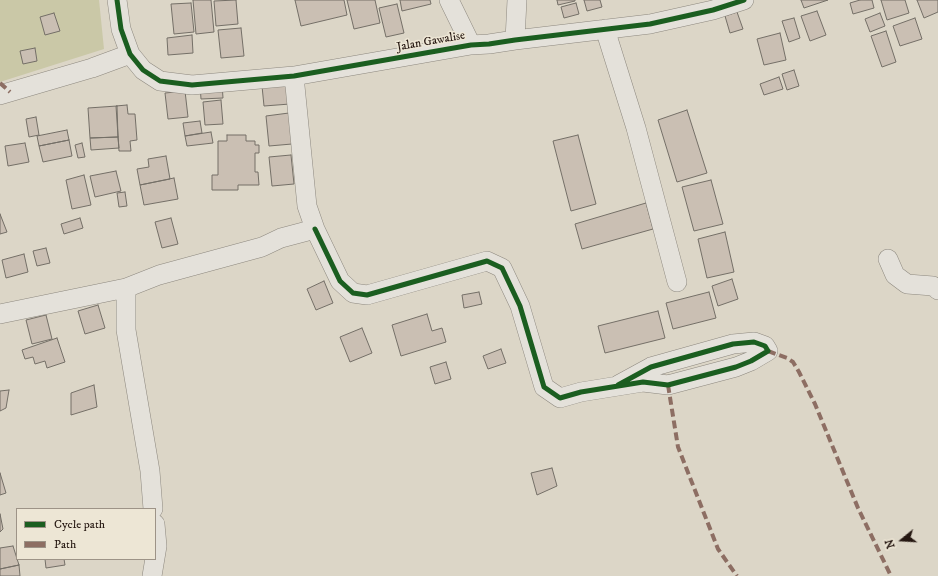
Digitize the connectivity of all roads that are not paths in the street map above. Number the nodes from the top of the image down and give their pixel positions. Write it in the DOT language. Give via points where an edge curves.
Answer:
graph roads {
  1 [pos="116,0"];
  2 [pos="450,0"];
  3 [pos="517,0"];
  4 [pos="744,0"];
  5 [pos="605,30"];
  6 [pos="515,40"];
  7 [pos="471,45"];
  8 [pos="130,54"];
  9 [pos="294,76"];
  10 [pos="0,95"];
  11 [pos="315,229"];
  12 [pos="888,258"];
  13 [pos="677,282"];
  14 [pos="126,288"];
  15 [pos="938,290"];
  16 [pos="0,314"];
  17 [pos="618,386"];
  18 [pos="154,508"];
  19 [pos="156,535"];
  20 [pos="156,552"];
  21 [pos="155,560"];
  22 [pos="152,576"];
  1 -- 8 [label="street, Jalan Gawalise" via="121,29"];
  2 -- 7 [label="street"];
  3 -- 6 [label="street"];
  4 -- 5 [label="street, Jalan Gawalise" via="689,16"];
  5 -- 6 [label="street, Jalan Gawalise"];
  5 -- 13 [label="street" via="636,128"];
  6 -- 7 [label="street, Jalan Gawalise"];
  7 -- 9 [label="street, Jalan Gawalise"];
  8 -- 9 [label="street, Jalan Gawalise" via="143,70 160,81 192,85"];
  8 -- 10 [label="street"];
  9 -- 11 [label="street" via="307,206"];
  11 -- 14 [label="street" via="281,238 262,247 159,275"];
  11 -- 17 [label="street" via="340,281 353,293 367,295 487,261 502,268 520,306 544,387 560,398"];
  12 -- 15 [label="street" via="895,274 907,284 933,286"];
  14 -- 16 [label="street"];
  14 -- 18 [label="street" via="126,330"];
  17 -- 17 [label="street" via="651,367 726,346 754,342 765,346 768,351 736,367 668,385 643,382"];
  19 -- 20 [label="street"];
  21 -- 22 [label="street"];
}
